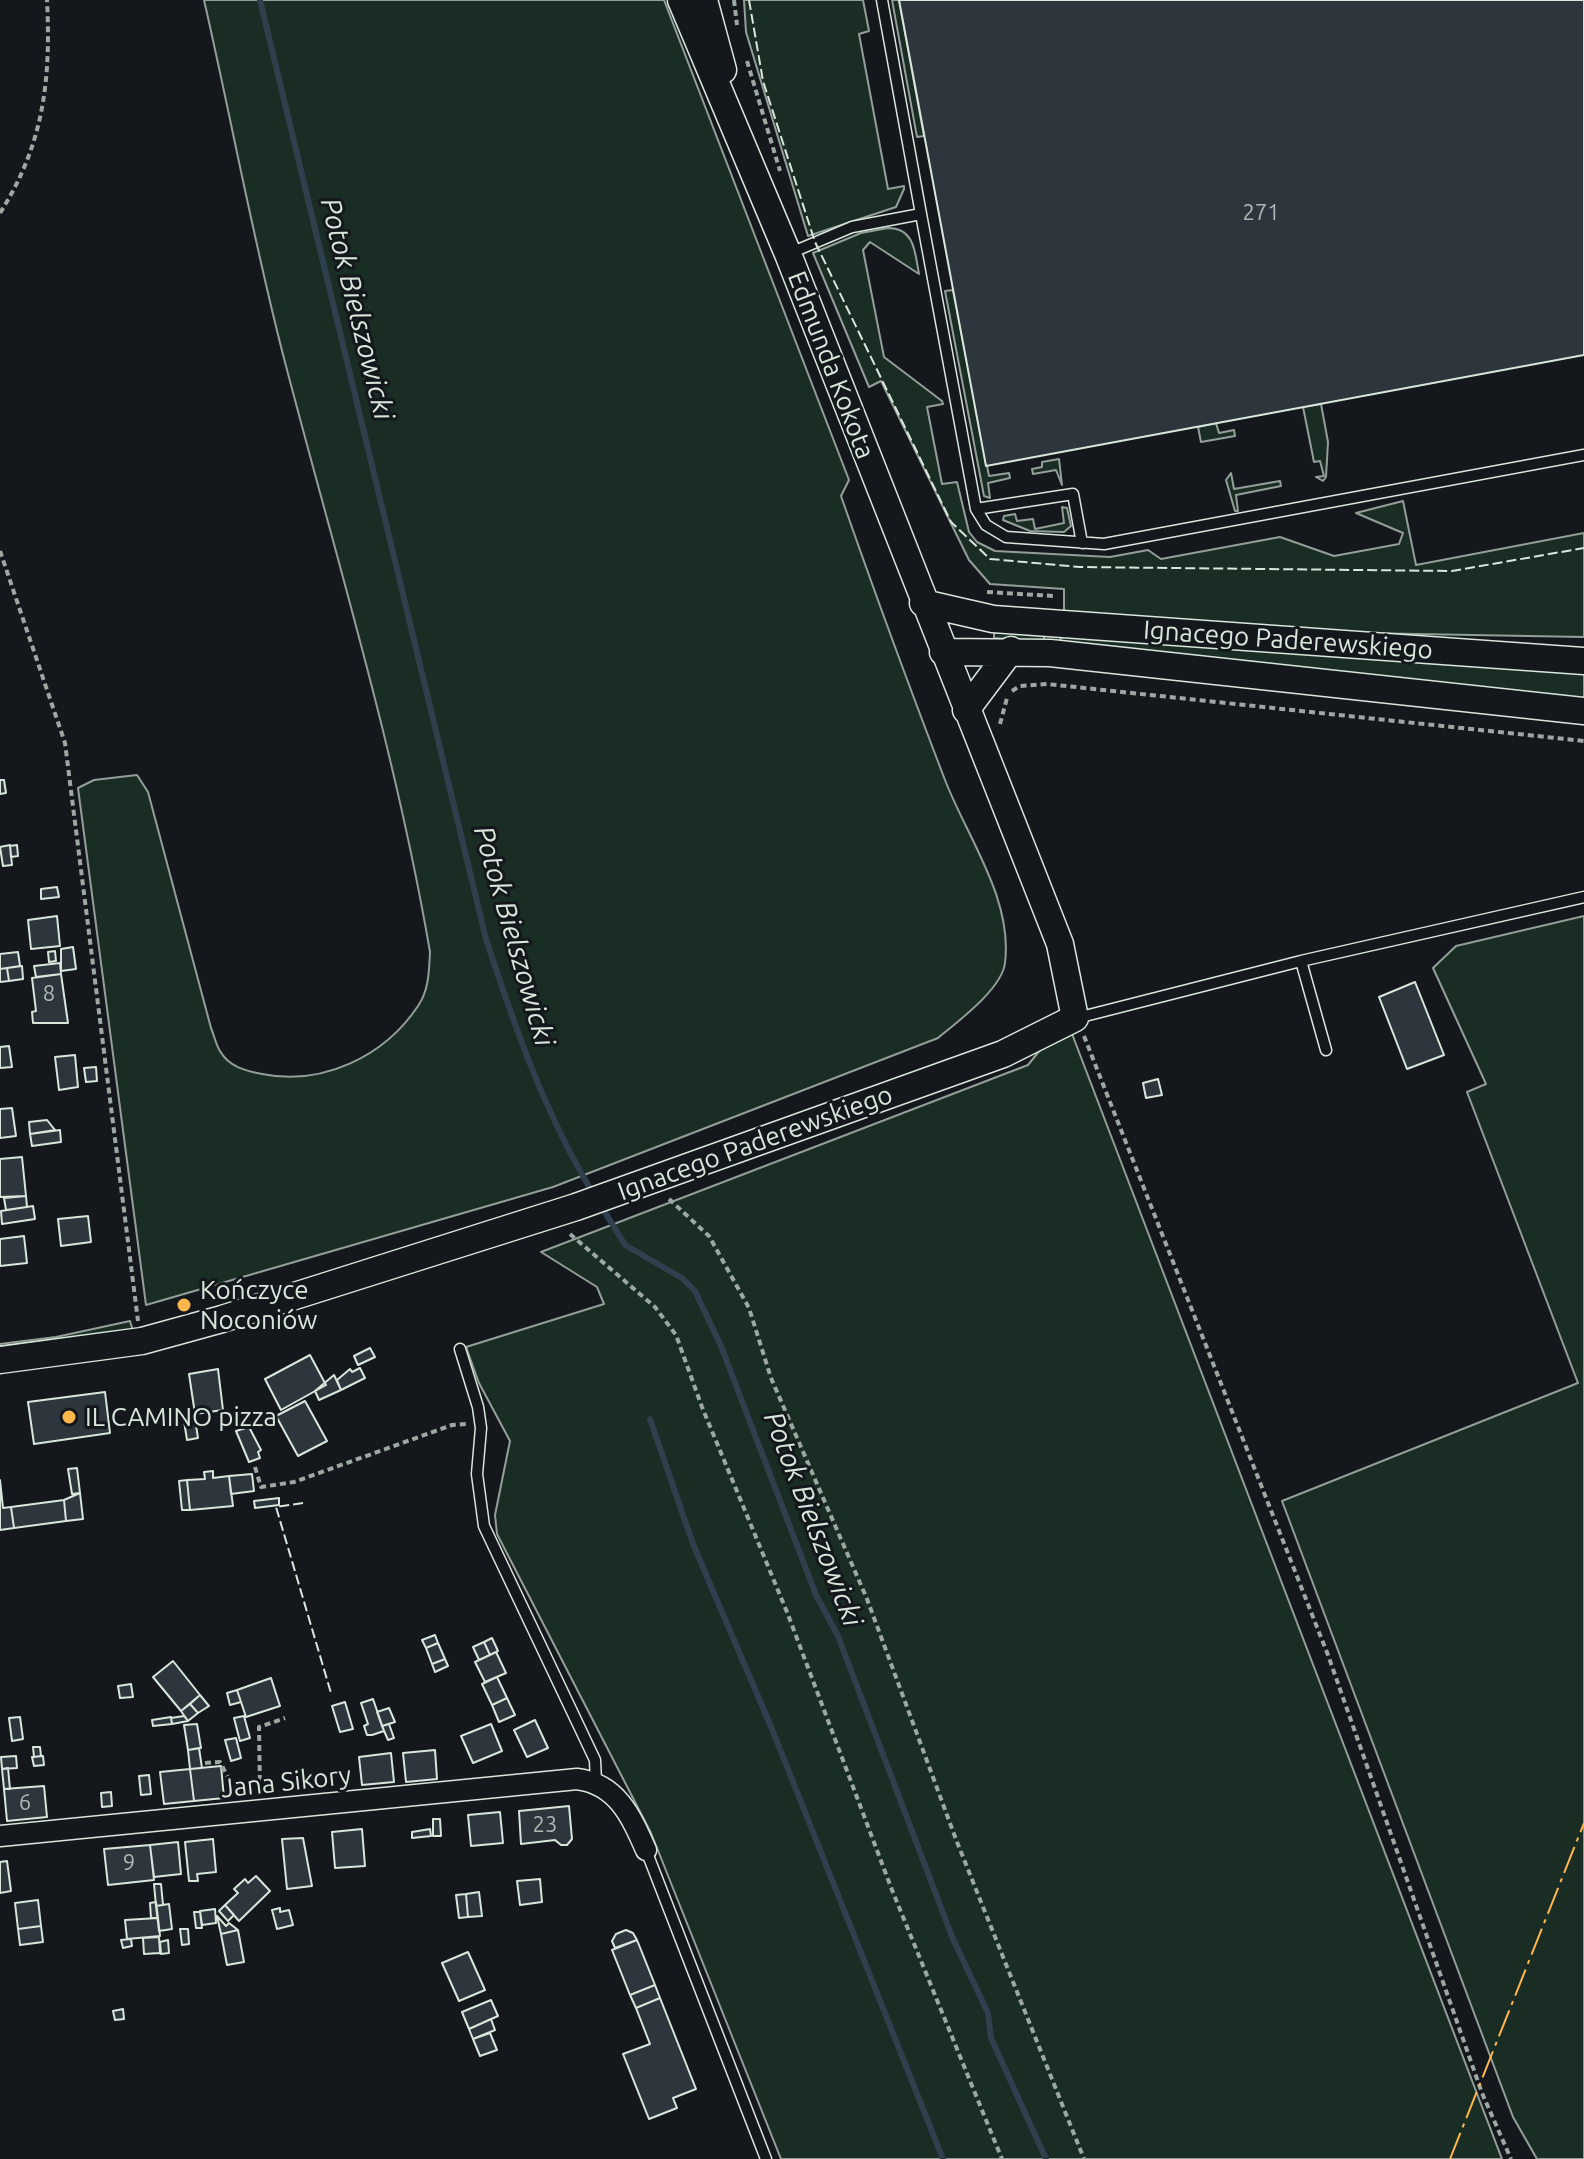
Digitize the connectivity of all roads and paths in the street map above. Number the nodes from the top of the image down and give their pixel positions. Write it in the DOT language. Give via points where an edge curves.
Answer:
graph roads {
  1 [pos="47,0"];
  2 [pos="681,0"];
  3 [pos="734,0"];
  4 [pos="882,0"];
  5 [pos="710,5"];
  6 [pos="738,33"];
  7 [pos="742,47"];
  8 [pos="737,128"];
  9 [pos="781,173"];
  10 [pos="0,213"];
  11 [pos="921,214"];
  12 [pos="788,254"];
  13 [pos="1584,455"];
  14 [pos="976,509"];
  15 [pos="1082,543"];
  16 [pos="0,551"];
  17 [pos="983,592"];
  18 [pos="1054,596"];
  19 [pos="923,603"];
  20 [pos="993,619"];
  21 [pos="1011,650"];
  22 [pos="943,652"];
  23 [pos="1584,661"];
  24 [pos="966,710"];
  25 [pos="1584,711"];
  26 [pos="1002,734"];
  27 [pos="1584,741"];
  28 [pos="1584,897"];
  29 [pos="1301,961"];
  30 [pos="1075,1018"];
  31 [pos="1326,1050"];
  32 [pos="653,1179"];
  33 [pos="567,1209"];
  34 [pos="142,1341"];
  35 [pos="460,1349"];
  36 [pos="0,1360"];
  37 [pos="481,1428"];
  38 [pos="255,1467"];
  39 [pos="285,1718"];
  40 [pos="205,1763"];
  41 [pos="587,1781"];
  42 [pos="253,1806"];
  43 [pos="0,1836"];
  44 [pos="646,1850"];
  45 [pos="766,2159"];
  46 [pos="1002,2159"];
  47 [pos="1084,2159"];
  48 [pos="1511,2159"];
  1 -- 10 [label="path" via="47,93 33,145"];
  2 -- 8 [label="main road, Edmunda Kokota"];
  3 -- 6 [label="path"];
  4 -- 11 [label="lane"];
  5 -- 8 [label="main road, Edmunda Kokota"];
  7 -- 9 [label="path"];
  8 -- 12 [label="main road, Edmunda Kokota"];
  11 -- 12 [label="lane" via="852,227"];
  11 -- 14 [label="lane"];
  12 -- 19 [label="main road, Edmunda Kokota"];
  13 -- 15 [label="lane" via="1116,543"];
  14 -- 15 [label="lane" via="990,529 1006,537"];
  14 -- 15 [label="lane" via="1073,494"];
  16 -- 34 [label="path" via="65,743"];
  17 -- 18 [label="path"];
  19 -- 20 [label="main road, Ignacego Paderewskiego"];
  19 -- 22 [label="main road"];
  20 -- 22 [label="main road"];
  20 -- 23 [label="main road, Ignacego Paderewskiego"];
  21 -- 22 [label="main road, Ignacego Paderewskiego"];
  21 -- 24 [label="main road"];
  21 -- 25 [label="main road, Ignacego Paderewskiego"];
  22 -- 24 [label="main road"];
  24 -- 30 [label="main road" via="1060,944"];
  26 -- 27 [label="path" via="1002,710 1013,690 1047,684"];
  28 -- 29 [label="lane"];
  29 -- 30 [label="lane"];
  29 -- 31 [label="lane"];
  30 -- 32 [label="main road, Ignacego Paderewskiego" via="1003,1054"];
  30 -- 48 [label="path" via="1322,1640 1477,2079"];
  32 -- 33 [label="main road, Ignacego Paderewskiego"];
  32 -- 47 [label="path" via="709,1236 749,1308 771,1378 867,1599"];
  33 -- 34 [label="main road, Ignacego Paderewskiego"];
  33 -- 46 [label="path" via="580,1246 655,1307 676,1335"];
  34 -- 36 [label="main road, Ignacego Paderewskiego"];
  35 -- 37 [label="lane"];
  37 -- 38 [label="path" via="458,1423 294,1482 261,1487"];
  37 -- 41 [label="lane" via="477,1474 484,1526 595,1760"];
  39 -- 42 [label="path" via="259,1727"];
  40 -- 42 [label="path" via="220,1762"];
  41 -- 42 [label="street, Jana Sikory"];
  41 -- 44 [label="street" via="609,1789 630,1814"];
  42 -- 43 [label="street, Jana Sikory"];
  44 -- 45 [label="lane"];
}
